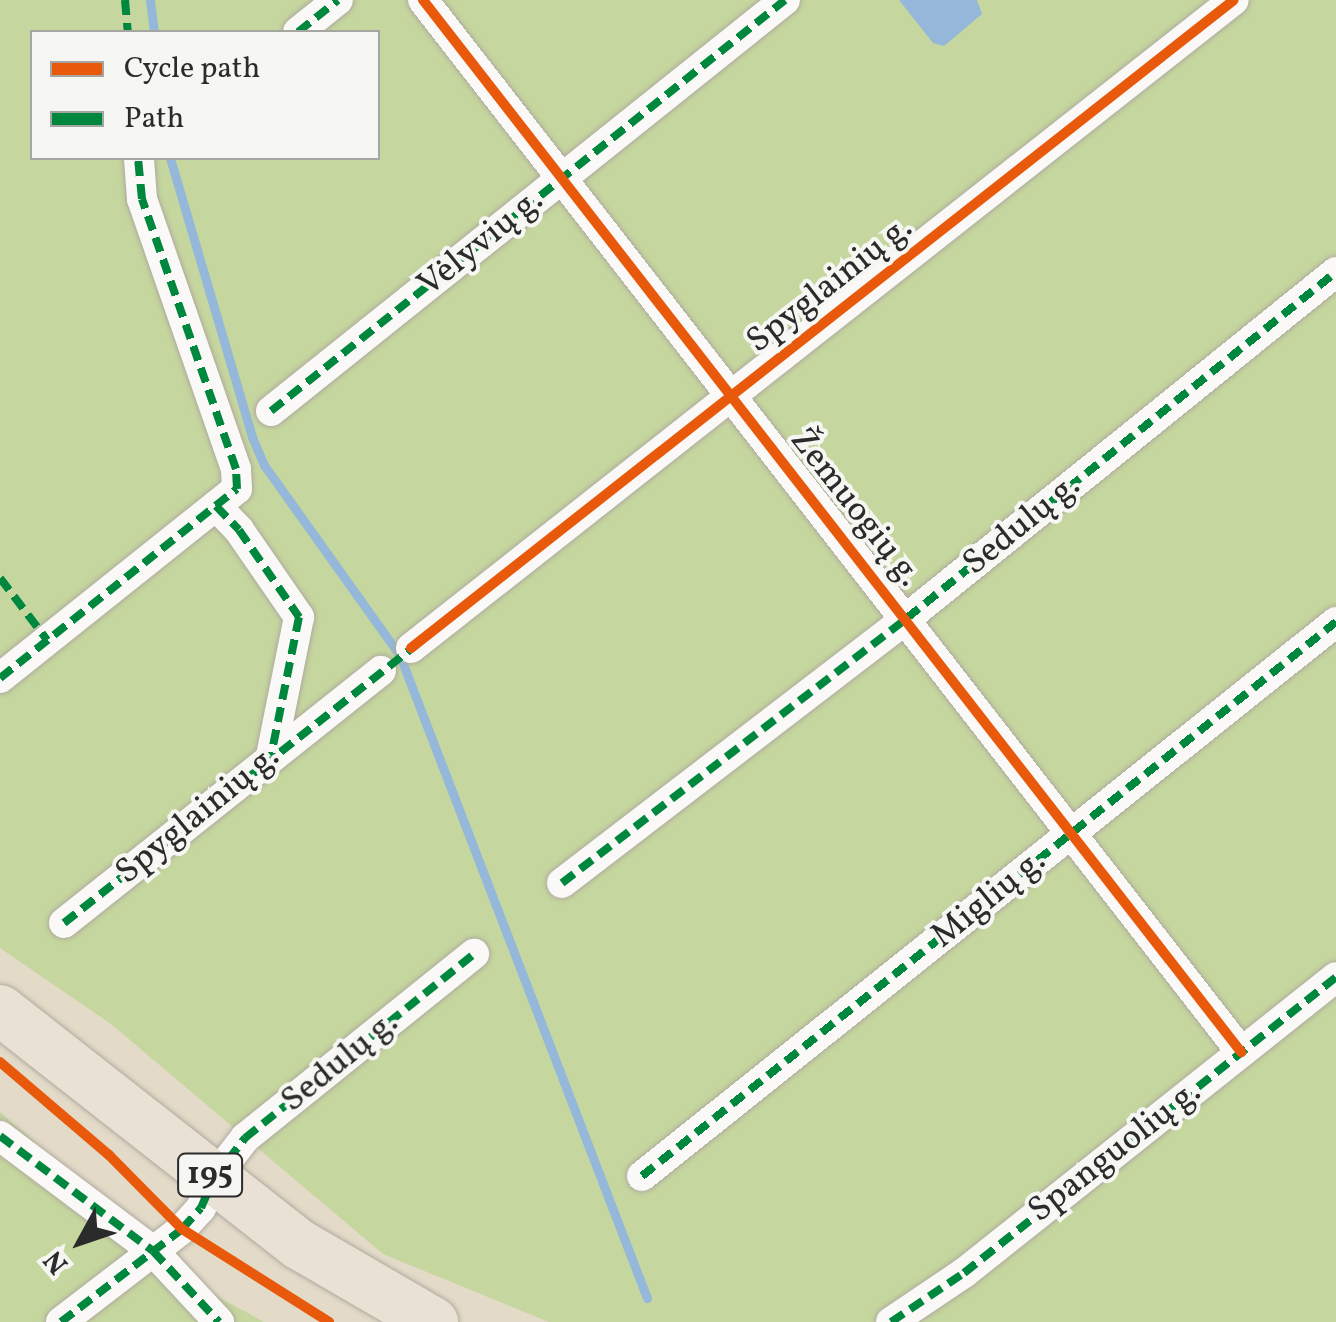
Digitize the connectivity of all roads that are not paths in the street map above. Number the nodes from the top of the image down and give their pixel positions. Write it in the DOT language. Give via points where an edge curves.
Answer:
graph roads {
  1 [pos="338,0"];
  2 [pos="423,0"];
  3 [pos="785,0"];
  4 [pos="1234,0"];
  5 [pos="300,30"];
  6 [pos="138,160"];
  7 [pos="563,176"];
  8 [pos="1336,272"];
  9 [pos="733,398"];
  10 [pos="271,411"];
  11 [pos="216,506"];
  12 [pos="908,618"];
  13 [pos="1336,622"];
  14 [pos="412,648"];
  15 [pos="380,671"];
  16 [pos="0,678"];
  17 [pos="271,756"];
  18 [pos="1072,833"];
  19 [pos="562,883"];
  20 [pos="64,924"];
  21 [pos="474,954"];
  22 [pos="1336,977"];
  23 [pos="0,1010"];
  24 [pos="1241,1052"];
  25 [pos="0,1136"];
  26 [pos="642,1176"];
  27 [pos="214,1178"];
  28 [pos="154,1251"];
  29 [pos="61,1322"];
  30 [pos="219,1322"];
  31 [pos="432,1322"];
  32 [pos="890,1322"];
  1 -- 5 [label="street"];
  2 -- 7 [label="street, Žemuogių g."];
  3 -- 7 [label="street, Vėlyvių g."];
  4 -- 9 [label="street, Spyglainių g."];
  6 -- 11 [label="street" via="142,198 236,468 237,489"];
  7 -- 9 [label="street, Žemuogių g."];
  7 -- 10 [label="street, Vėlyvių g."];
  8 -- 12 [label="street, Sedulų g."];
  9 -- 12 [label="street, Žemuogių g."];
  9 -- 14 [label="street, Spyglainių g."];
  11 -- 16 [label="street"];
  11 -- 17 [label="street" via="299,618"];
  12 -- 18 [label="street, Žemuogių g."];
  12 -- 19 [label="street, Sedulų g."];
  13 -- 18 [label="street, Miglių g."];
  15 -- 17 [label="street, Spyglainių g."];
  17 -- 20 [label="street, Spyglainių g."];
  18 -- 24 [label="street, Žemuogių g."];
  18 -- 26 [label="street, Miglių g."];
  21 -- 27 [label="street, Sedulų g." via="245,1138"];
  22 -- 24 [label="street, Spanguolių g."];
  23 -- 27 [label="main road, 195"];
  24 -- 32 [label="street, Spanguolių g." via="964,1273"];
  25 -- 28 [label="street"];
  27 -- 28 [label="street, Sedulų g." via="202,1208"];
  27 -- 31 [label="main road, 195" via="316,1256"];
  28 -- 29 [label="street, Sedulų g."];
  28 -- 30 [label="street"];
}
